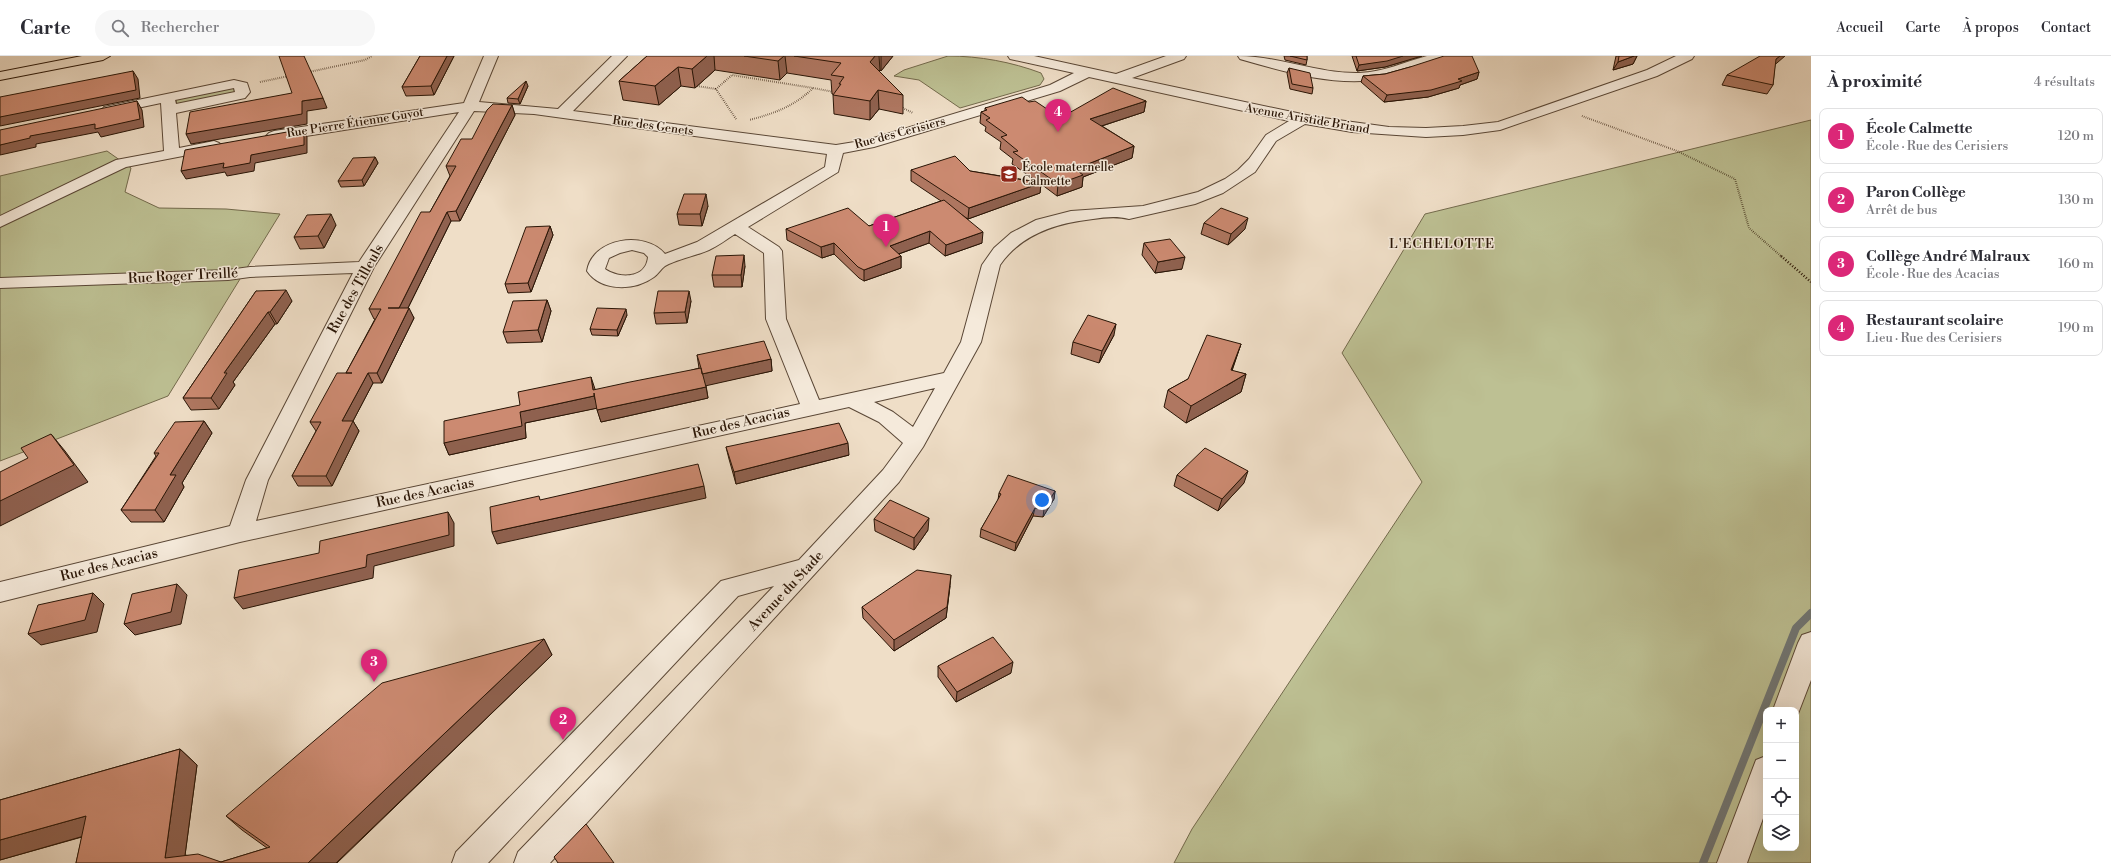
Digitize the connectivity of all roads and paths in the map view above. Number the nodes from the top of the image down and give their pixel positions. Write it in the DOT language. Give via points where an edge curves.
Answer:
graph roads {
  1 [pos="103,56"];
  2 [pos="372,56"];
  3 [pos="490,56"];
  4 [pos="620,56"];
  5 [pos="1015,56"];
  6 [pos="1179,56"];
  7 [pos="1245,56"];
  8 [pos="1442,56"];
  9 [pos="1687,56"];
  10 [pos="88,58"];
  11 [pos="1049,60"];
  12 [pos="1149,67"];
  13 [pos="309,72"];
  14 [pos="1087,72"];
  15 [pos="294,75"];
  16 [pos="764,75"];
  17 [pos="0,76"];
  18 [pos="1116,79"];
  19 [pos="760,80"];
  20 [pos="242,86"];
  21 [pos="697,86"];
  22 [pos="813,88"];
  23 [pos="716,89"];
  24 [pos="1162,89"];
  25 [pos="834,92"];
  26 [pos="169,104"];
  27 [pos="897,105"];
  28 [pos="470,106"];
  29 [pos="1557,107"];
  30 [pos="1262,112"];
  31 [pos="92,114"];
  32 [pos="562,114"];
  33 [pos="918,116"];
  34 [pos="745,120"];
  35 [pos="1302,120"];
  36 [pos="738,122"];
  37 [pos="256,139"];
  38 [pos="1268,141"];
  39 [pos="226,144"];
  40 [pos="836,150"];
  41 [pos="172,153"];
  42 [pos="0,222"];
  43 [pos="735,226"];
  44 [pos="658,263"];
  45 [pos="365,267"];
  46 [pos="1811,282"];
  47 [pos="0,283"];
  48 [pos="951,378"];
  49 [pos="851,400"];
  50 [pos="812,407"];
  51 [pos="915,442"];
  52 [pos="240,533"];
  53 [pos="807,568"];
  54 [pos="0,592"];
  55 [pos="1811,643"];
  56 [pos="1788,707"];
  57 [pos="1763,777"];
  58 [pos="467,863"];
  59 [pos="529,863"];
  60 [pos="1732,863"];
  1 -- 10 [label="main road"];
  2 -- 13 [label="path" via="365,60"];
  3 -- 28 [label="street, Rue des Tilleuls"];
  4 -- 32 [label="street"];
  5 -- 11 [label="street, Avenue Aristide Briand"];
  6 -- 12 [label="street"];
  7 -- 8 [label="street" via="1320,73 1357,76 1390,73"];
  9 -- 29 [label="street, Avenue Aristide Briand" via="1652,73"];
  10 -- 17 [label="main road"];
  11 -- 14 [label="street, Avenue Aristide Briand"];
  12 -- 18 [label="street"];
  12 -- 24 [label="street"];
  14 -- 18 [label="street, Avenue Aristide Briand"];
  14 -- 40 [label="street, Rue des Cerisiers" via="1055,88 869,144"];
  15 -- 20 [label="path"];
  16 -- 19 [label="path"];
  18 -- 24 [label="street, Avenue Aristide Briand"];
  19 -- 22 [label="path"];
  19 -- 23 [label="path" via="732,75"];
  20 -- 26 [label="street" via="234,84"];
  21 -- 23 [label="path"];
  22 -- 25 [label="path"];
  22 -- 34 [label="path" via="786,108 766,116"];
  23 -- 36 [label="path"];
  24 -- 30 [label="street, Avenue Aristide Briand"];
  26 -- 31 [label="street"];
  26 -- 41 [label="street"];
  27 -- 33 [label="path"];
  28 -- 32 [label="street, Rue des Genets"];
  28 -- 37 [label="street, Rue Pierre Étienne Guyot"];
  28 -- 45 [label="street, Rue des Tilleuls"];
  29 -- 35 [label="street, Avenue Aristide Briand" via="1500,126 1445,133 1370,131"];
  29 -- 46 [label="path" via="1677,151 1735,179 1749,228"];
  30 -- 35 [label="street, Avenue Aristide Briand"];
  30 -- 38 [label="street"];
  32 -- 40 [label="street, Rue des Genets"];
  35 -- 38 [label="street, Avenue du Stade"];
  38 -- 48 [label="street, Avenue du Stade" via="1257,161 1245,173 1201,198 1080,223 1052,232 1029,244 987,281 971,342"];
  39 -- 41 [label="street"];
  40 -- 43 [label="street, Rue des Cerisiers" via="832,169"];
  41 -- 42 [label="street" via="122,163"];
  43 -- 44 [label="street, Rue des Cerisiers" via="704,246"];
  43 -- 50 [label="street" via="773,252 776,319"];
  45 -- 47 [label="street, Rue Roger Treillé"];
  45 -- 52 [label="street, Rue des Tilleuls" via="257,480"];
  48 -- 49 [label="street, Rue des Acacias"];
  48 -- 51 [label="street, Avenue du Stade"];
  49 -- 50 [label="street, Rue des Acacias"];
  49 -- 51 [label="street" via="880,412 904,429"];
  50 -- 52 [label="street, Rue des Acacias"];
  51 -- 53 [label="street, Avenue du Stade" via="891,476"];
  52 -- 54 [label="street, Rue des Acacias"];
  53 -- 58 [label="street" via="730,588"];
  53 -- 59 [label="street, Avenue du Stade"];
  55 -- 56 [label="street"];
  57 -- 60 [label="street"];
}
